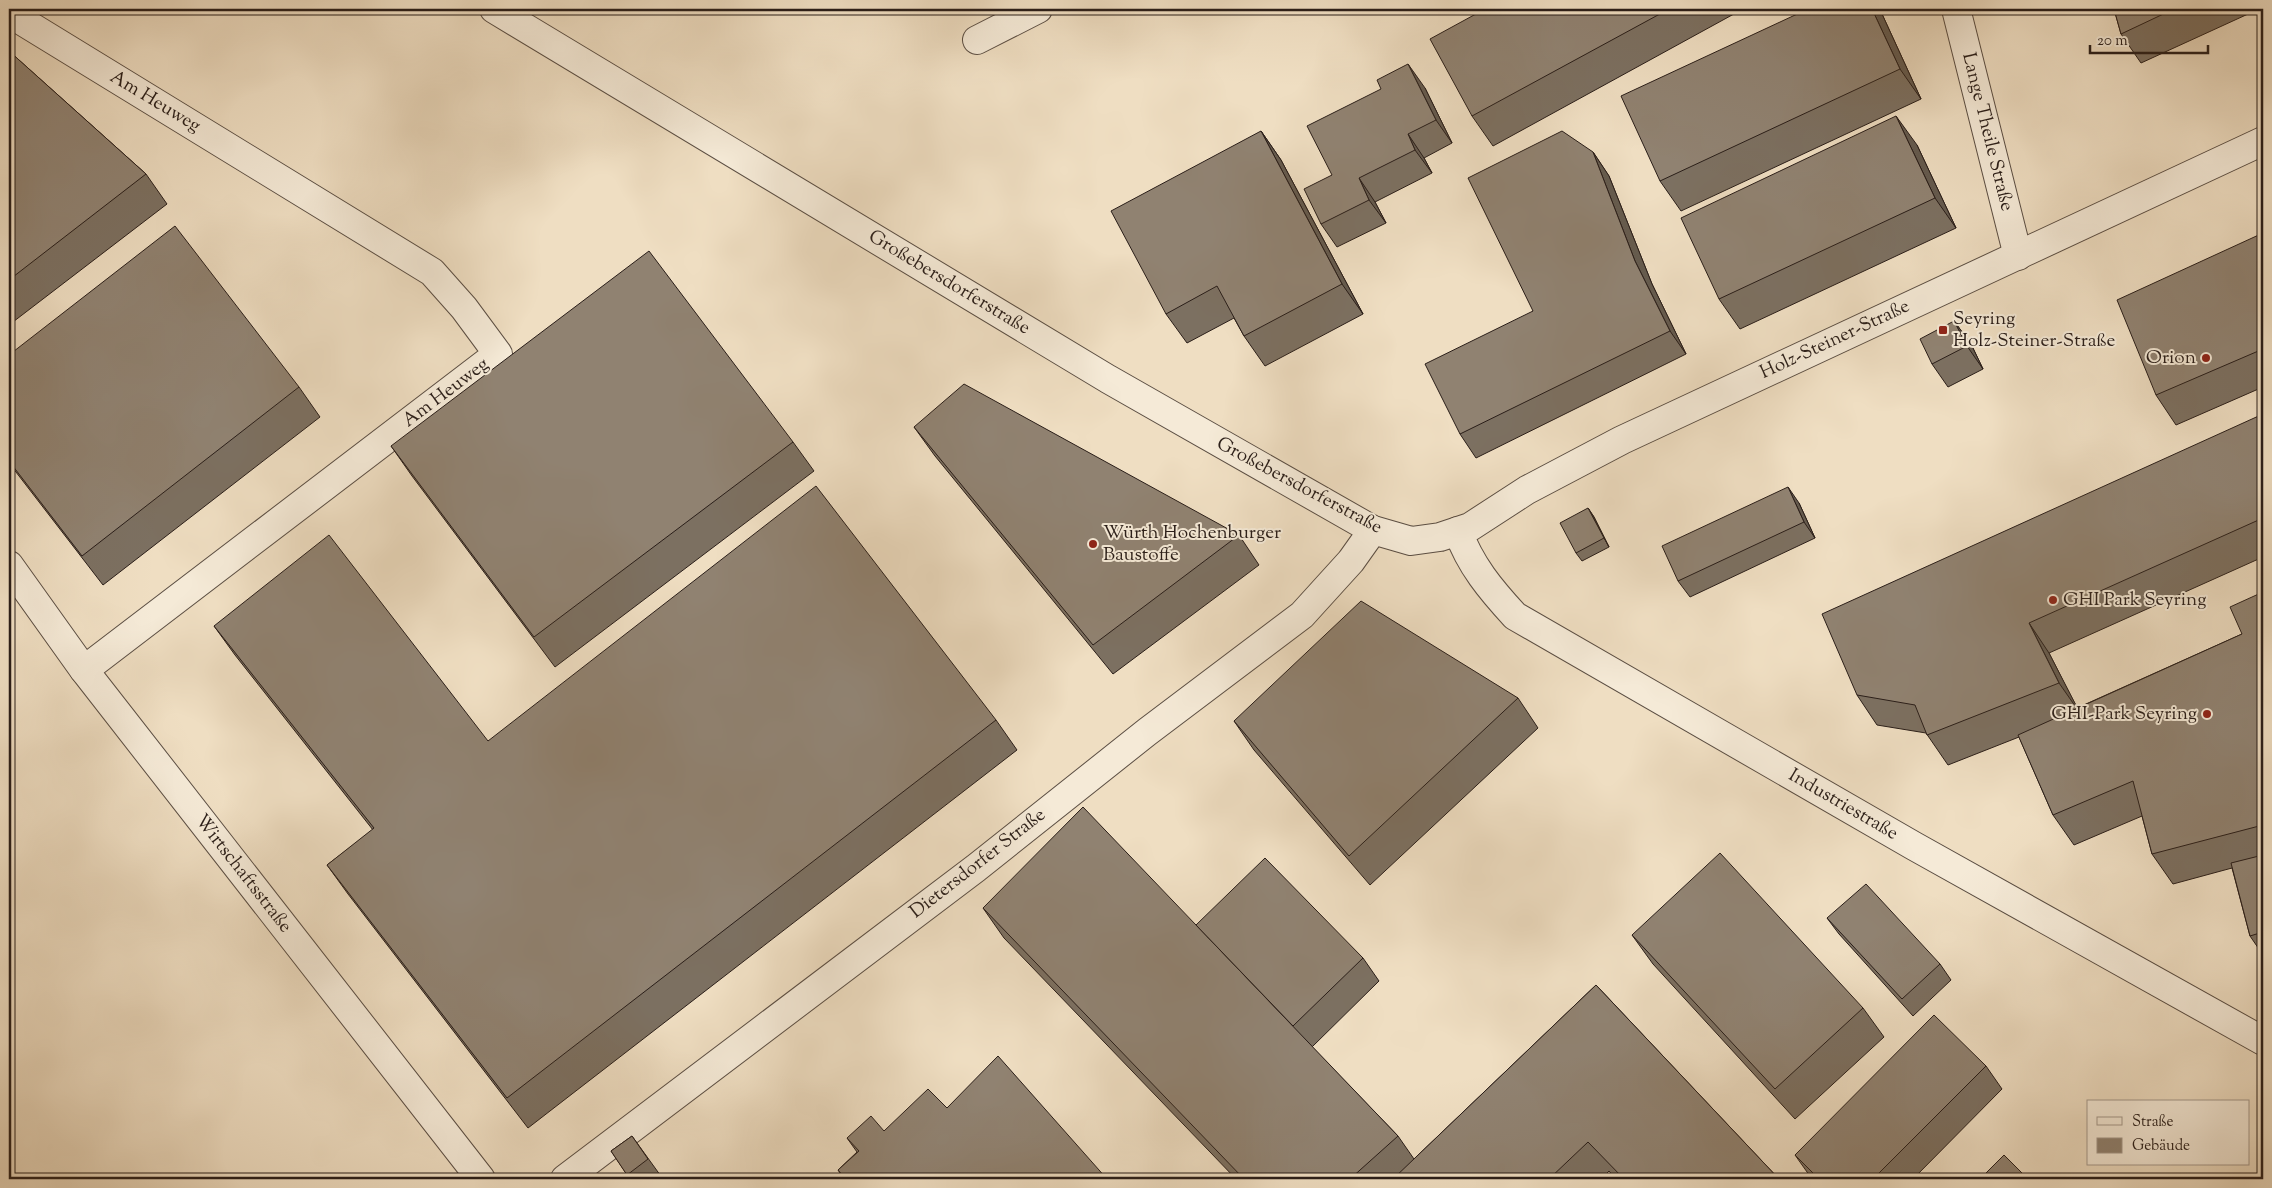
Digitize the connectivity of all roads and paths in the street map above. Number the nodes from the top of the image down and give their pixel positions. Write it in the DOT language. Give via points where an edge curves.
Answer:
graph roads {
  1 [pos="494,9"];
  2 [pos="1038,9"];
  3 [pos="1956,9"];
  4 [pos="9,13"];
  5 [pos="976,40"];
  6 [pos="2263,141"];
  7 [pos="2018,256"];
  8 [pos="1373,530"];
  9 [pos="1458,531"];
  10 [pos="1411,541"];
  11 [pos="9,565"];
  12 [pos="84,670"];
  13 [pos="2263,1041"];
  14 [pos="481,1179"];
  15 [pos="565,1179"];
  1 -- 8 [label="street, Großebersdorferstraße" via="1108,379"];
  2 -- 5 [label="street"];
  3 -- 7 [label="street, Lange Theile Straße"];
  4 -- 12 [label="street, Am Heuweg" via="432,272 498,354"];
  6 -- 7 [label="street, Holz-Steiner-Straße"];
  7 -- 9 [label="street, Holz-Steiner-Straße" via="1622,440"];
  8 -- 10 [label="street, Großebersdorferstraße"];
  8 -- 15 [label="street, Dietersdorfer Straße" via="1302,615 1147,732 976,868"];
  9 -- 10 [label="street, Holz-Steiner-Straße"];
  9 -- 13 [label="street, Industriestraße" via="1465,551 1487,586 1515,616 1914,846"];
  11 -- 12 [label="street, Wirtschaftsstraße"];
  12 -- 14 [label="street, Wirtschaftsstraße"];
}
